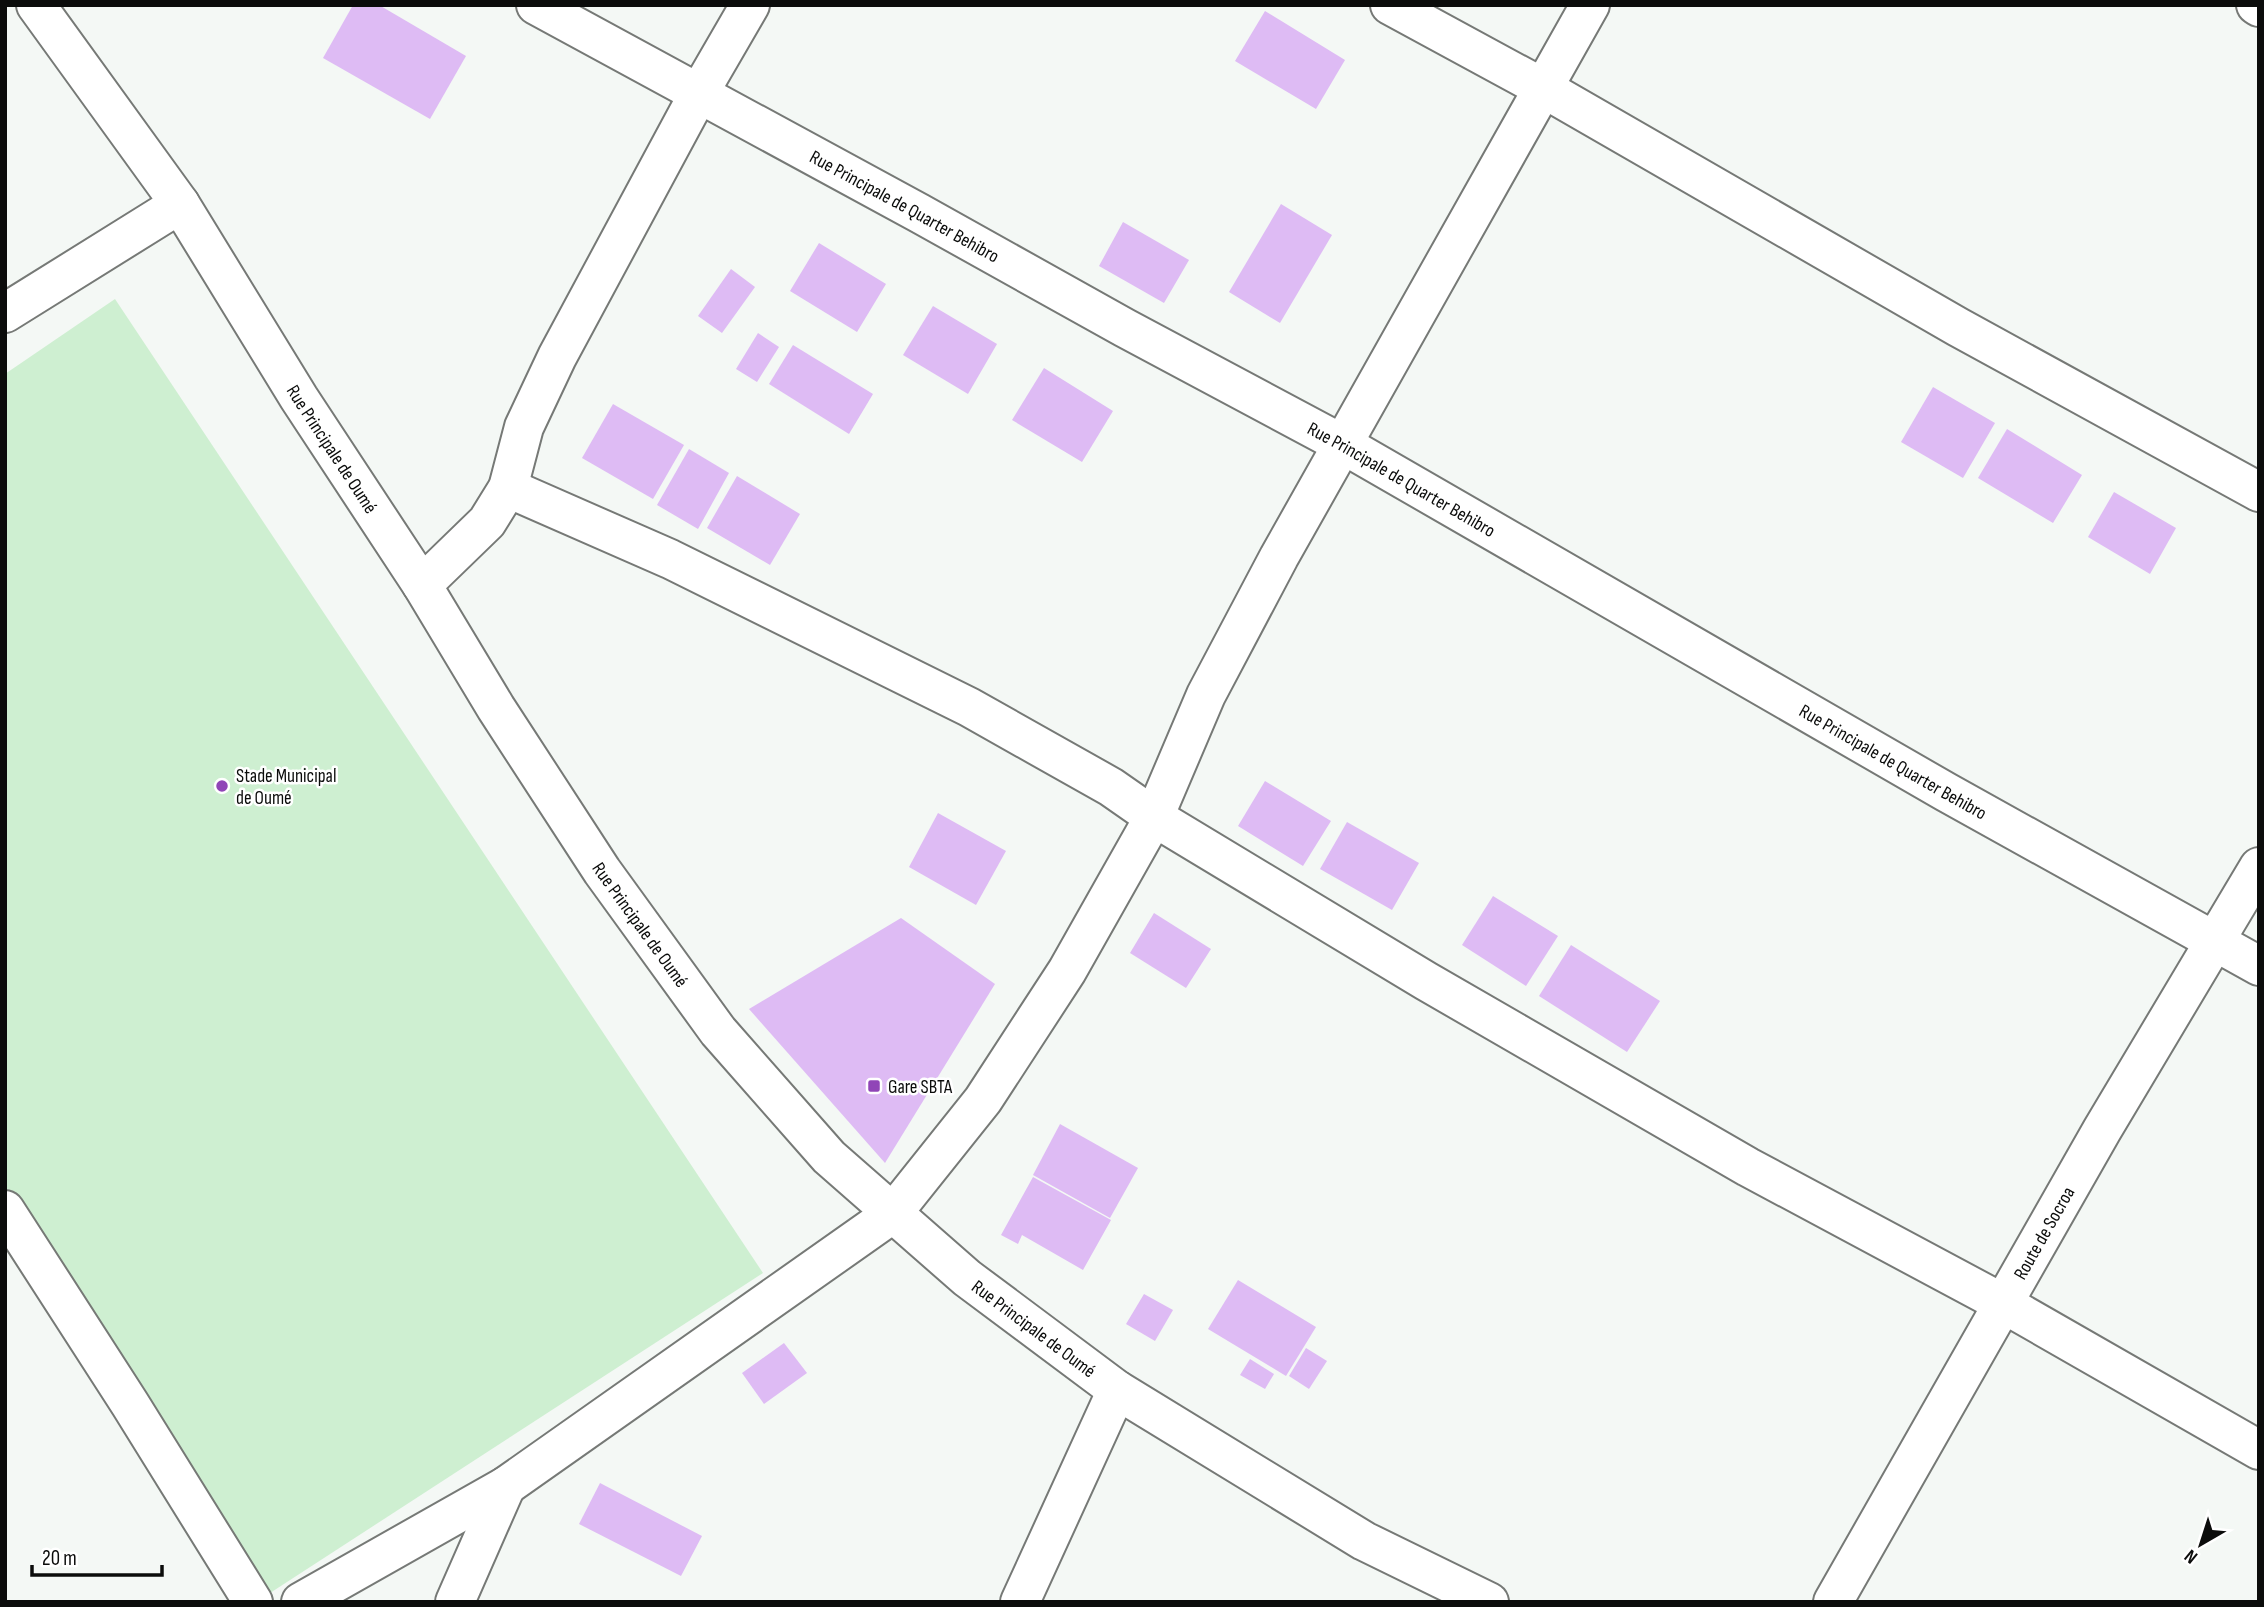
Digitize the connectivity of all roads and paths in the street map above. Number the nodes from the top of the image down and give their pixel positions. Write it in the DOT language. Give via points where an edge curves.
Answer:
graph roads {
  1 [pos="36,5"];
  2 [pos="536,5"];
  3 [pos="750,5"];
  4 [pos="1390,5"];
  5 [pos="1590,5"];
  6 [pos="1543,88"];
  7 [pos="699,93"];
  8 [pos="180,204"];
  9 [pos="5,313"];
  10 [pos="1344,446"];
  11 [pos="508,488"];
  12 [pos="2259,492"];
  13 [pos="422,585"];
  14 [pos="1154,817"];
  15 [pos="2259,867"];
  16 [pos="2215,941"];
  17 [pos="2259,966"];
  18 [pos="5,1210"];
  19 [pos="892,1214"];
  20 [pos="2004,1304"];
  21 [pos="1117,1390"];
  22 [pos="2259,1450"];
  23 [pos="506,1486"];
  24 [pos="253,1602"];
  25 [pos="301,1602"];
  26 [pos="455,1602"];
  27 [pos="1020,1602"];
  28 [pos="1489,1602"];
  29 [pos="1833,1602"];
  1 -- 8 [label="street, Rue Principale de Oumé"];
  2 -- 7 [label="street, Rue Principale de Quarter Behibro"];
  3 -- 7 [label="street"];
  4 -- 6 [label="street"];
  5 -- 6 [label="street"];
  6 -- 10 [label="street"];
  6 -- 12 [label="street" via="1958,327"];
  7 -- 10 [label="street, Rue Principale de Quarter Behibro"];
  7 -- 11 [label="street" via="557,357 524,427"];
  8 -- 9 [label="street"];
  8 -- 13 [label="street, Rue Principale de Oumé" via="299,398"];
  10 -- 14 [label="street" via="1206,695"];
  10 -- 16 [label="street, Rue Principale de Quarter Behibro"];
  11 -- 13 [label="street" via="487,522"];
  11 -- 14 [label="street" via="670,559 969,707 1100,780"];
  13 -- 19 [label="street, Rue Principale de Oumé" via="602,871 718,1031 829,1157"];
  14 -- 19 [label="street" via="1066,971 983,1100"];
  14 -- 20 [label="street" via="1748,1167"];
  15 -- 16 [label="street, Route de Socroa"];
  16 -- 17 [label="street, Rue Principale de Quarter Behibro"];
  16 -- 20 [label="street, Route de Socroa"];
  18 -- 24 [label="street"];
  19 -- 21 [label="street, Rue Principale de Oumé" via="967,1278"];
  19 -- 23 [label="street"];
  20 -- 22 [label="street"];
  20 -- 29 [label="street, Route de Socroa"];
  21 -- 27 [label="street"];
  21 -- 28 [label="street, Rue Principale de Oumé" via="1364,1541"];
  23 -- 25 [label="street"];
  23 -- 26 [label="street"];
}
